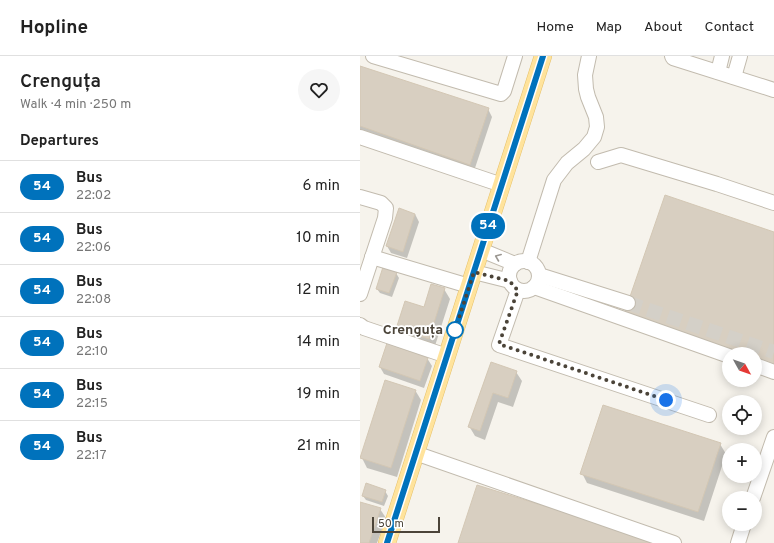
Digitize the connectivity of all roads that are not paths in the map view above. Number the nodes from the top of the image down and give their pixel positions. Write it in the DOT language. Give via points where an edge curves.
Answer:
graph roads {
  1 [pos="373,56"];
  2 [pos="516,56"];
  3 [pos="543,56"];
  4 [pos="588,56"];
  5 [pos="672,56"];
  6 [pos="722,56"];
  7 [pos="740,56"];
  8 [pos="718,72"];
  9 [pos="734,77"];
  10 [pos="774,90"];
  11 [pos="360,137"];
  12 [pos="598,162"];
  13 [pos="502,184"];
  14 [pos="360,197"];
  15 [pos="774,203"];
  16 [pos="481,250"];
  17 [pos="372,257"];
  18 [pos="522,263"];
  19 [pos="472,279"];
  20 [pos="536,281"];
  21 [pos="514,285"];
  22 [pos="360,294"];
  23 [pos="628,303"];
  24 [pos="360,325"];
  25 [pos="722,353"];
  26 [pos="447,356"];
  27 [pos="762,368"];
  28 [pos="774,372"];
  29 [pos="709,415"];
  30 [pos="774,437"];
  31 [pos="415,453"];
  32 [pos="755,491"];
  33 [pos="742,531"];
  34 [pos="387,543"];
  35 [pos="674,543"];
  36 [pos="738,543"];
  1 -- 2 [label="lane" via="501,94"];
  3 -- 13 [label="main road"];
  4 -- 18 [label="lane" via="586,89 596,117 594,137 567,163 554,180"];
  5 -- 8 [label="lane"];
  6 -- 8 [label="lane"];
  7 -- 9 [label="lane"];
  8 -- 9 [label="lane"];
  9 -- 10 [label="lane"];
  11 -- 13 [label="lane"];
  12 -- 15 [label="lane" via="621,155"];
  13 -- 16 [label="main road"];
  14 -- 17 [label="lane" via="381,203 386,208"];
  18 -- 16 [label="lane, one-way"];
  16 -- 19 [label="main road"];
  17 -- 19 [label="lane"];
  17 -- 22 [label="lane"];
  18 -- 20 [label="lane" via="535,267"];
  18 -- 21 [label="lane" via="511,269 509,275"];
  19 -- 21 [label="lane"];
  19 -- 26 [label="main road"];
  20 -- 21 [label="lane" via="528,291"];
  20 -- 23 [label="lane"];
  20 -- 25 [label="lane"];
  21 -- 29 [label="lane" via="499,344"];
  24 -- 26 [label="lane"];
  26 -- 31 [label="main road"];
  27 -- 28 [label="lane"];
  30 -- 32 [label="lane"];
  31 -- 34 [label="main road"];
  31 -- 35 [label="lane"];
  33 -- 36 [label="lane"];
}
